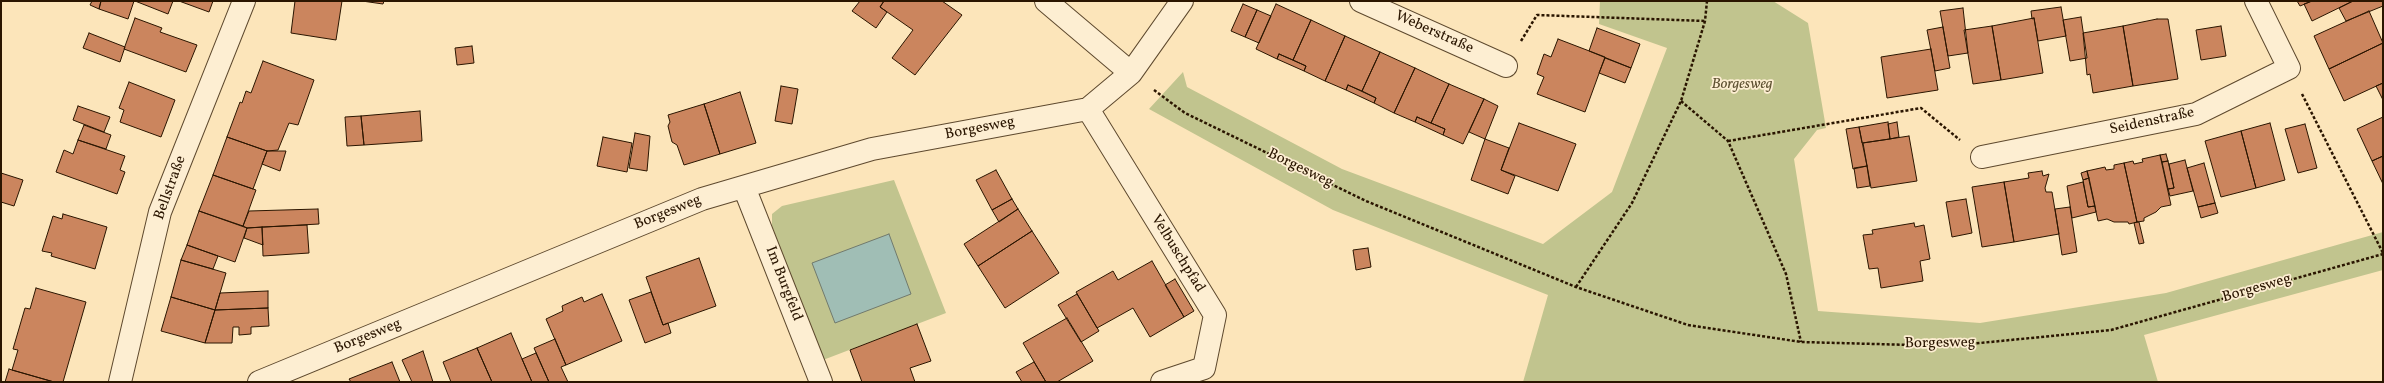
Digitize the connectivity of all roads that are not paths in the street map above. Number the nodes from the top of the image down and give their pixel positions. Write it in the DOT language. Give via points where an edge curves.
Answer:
graph roads {
  1 [pos="244,1"];
  2 [pos="1046,1"];
  3 [pos="1182,1"];
  4 [pos="1361,1"];
  5 [pos="2256,1"];
  6 [pos="1506,66"];
  7 [pos="1131,73"];
  8 [pos="1088,109"];
  9 [pos="1982,157"];
  10 [pos="744,187"];
  11 [pos="120,382"];
  12 [pos="259,382"];
  13 [pos="821,382"];
  14 [pos="1162,382"];
  1 -- 11 [label="street, Bellstraße" via="160,212"];
  2 -- 7 [label="street"];
  3 -- 7 [label="street"];
  4 -- 6 [label="street, Weberstraße"];
  5 -- 9 [label="street, Seidenstraße" via="2289,68 2196,114"];
  7 -- 8 [label="street, Borgesweg"];
  8 -- 10 [label="street, Borgesweg" via="872,149"];
  8 -- 14 [label="street, Velbuschpfad" via="1215,315 1204,368"];
  10 -- 12 [label="street, Borgesweg" via="702,199"];
  10 -- 13 [label="street, Im Burgfeld"];
}
